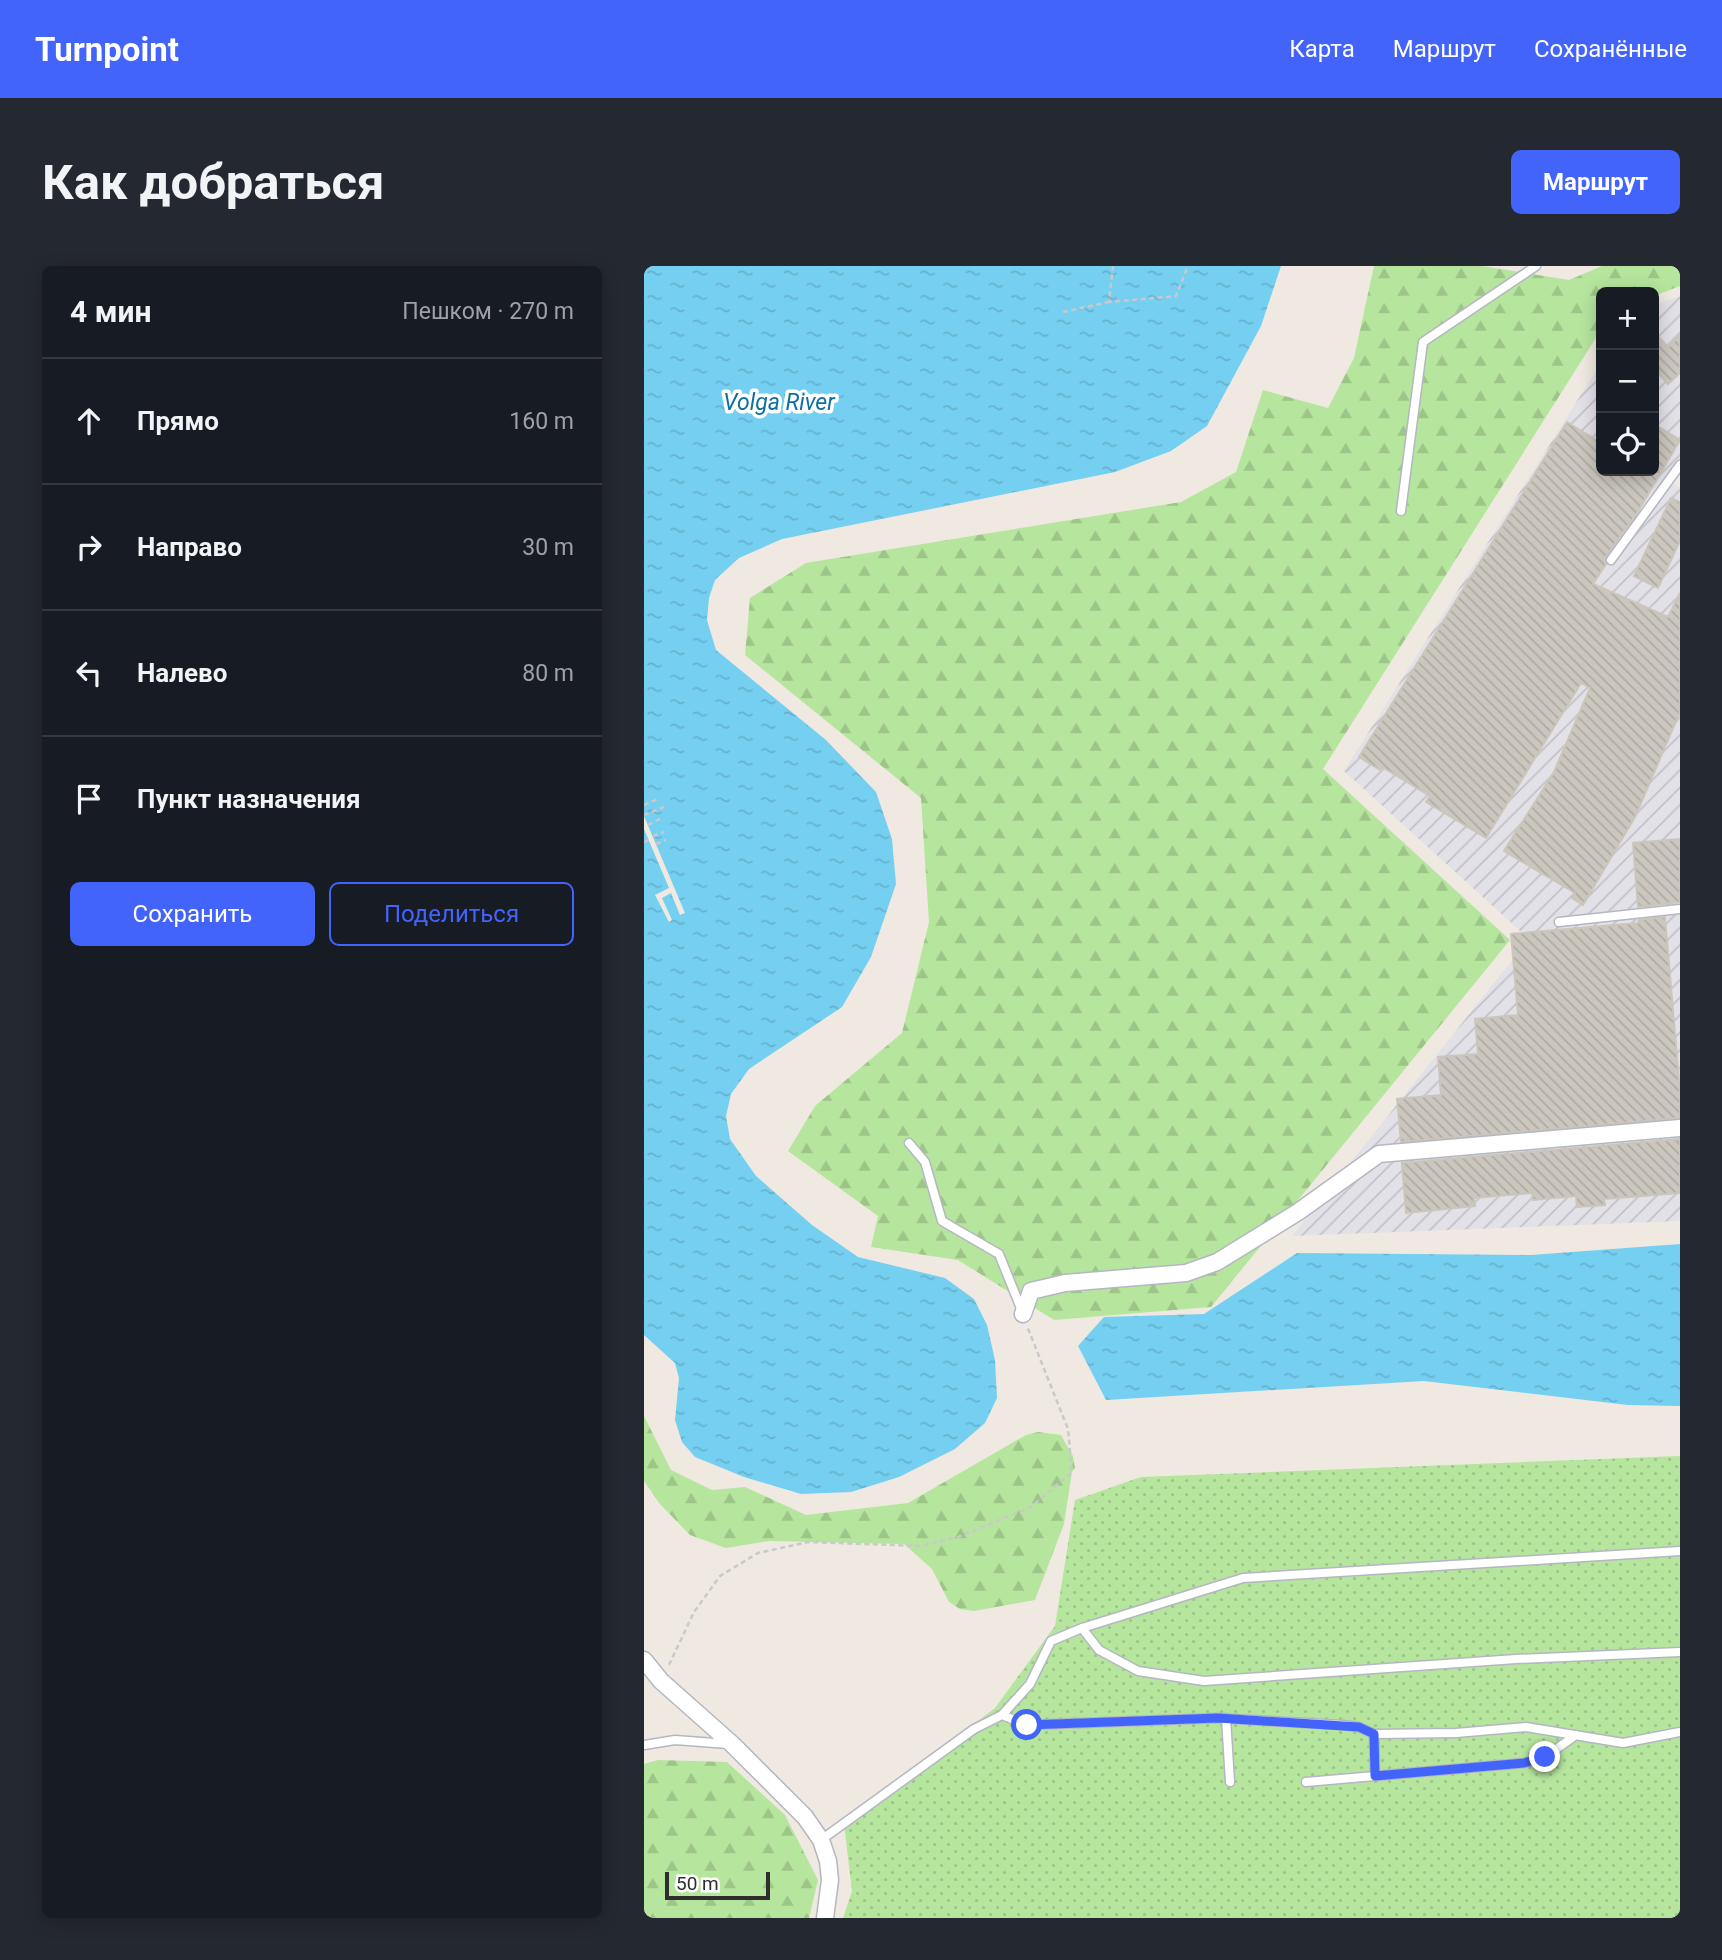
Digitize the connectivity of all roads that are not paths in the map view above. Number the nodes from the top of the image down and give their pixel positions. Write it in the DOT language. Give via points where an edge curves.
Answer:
graph roads {
  1 [pos="1536,266"];
  2 [pos="1680,465"];
  3 [pos="1401,511"];
  4 [pos="1611,560"];
  5 [pos="1680,909"];
  6 [pos="1559,922"];
  7 [pos="1680,1128"];
  8 [pos="909,1143"];
  9 [pos="1023,1314"];
  10 [pos="1680,1551"];
  11 [pos="1082,1628"];
  12 [pos="1680,1652"];
  13 [pos="644,1660"];
  14 [pos="1002,1715"];
  15 [pos="1226,1718"];
  16 [pos="1680,1732"];
  17 [pos="1374,1734"];
  18 [pos="1576,1735"];
  19 [pos="732,1744"];
  20 [pos="644,1745"];
  21 [pos="1375,1776"];
  22 [pos="1230,1782"];
  23 [pos="1306,1782"];
  24 [pos="821,1840"];
  25 [pos="825,1918"];
  1 -- 3 [label="lane" via="1423,342"];
  2 -- 4 [label="lane"];
  5 -- 6 [label="lane"];
  7 -- 9 [label="street" via="1378,1154 1298,1212 1217,1262 1186,1273 1065,1283 1031,1291"];
  8 -- 9 [label="lane" via="925,1162 942,1221 999,1254"];
  10 -- 11 [label="lane" via="1243,1578"];
  11 -- 12 [label="lane" via="1099,1650 1138,1671 1204,1681"];
  11 -- 14 [label="lane" via="1051,1641 1030,1684"];
  13 -- 19 [label="street"];
  14 -- 15 [label="lane" via="1027,1725"];
  14 -- 24 [label="lane" via="974,1729"];
  15 -- 17 [label="lane" via="1343,1725"];
  15 -- 22 [label="lane"];
  16 -- 18 [label="lane" via="1623,1743"];
  17 -- 18 [label="lane" via="1526,1727"];
  17 -- 21 [label="lane"];
  18 -- 21 [label="lane" via="1545,1757 1524,1763"];
  19 -- 20 [label="lane" via="675,1740"];
  19 -- 24 [label="street" via="805,1817"];
  21 -- 23 [label="lane"];
  24 -- 25 [label="street" via="830,1880"];
}
